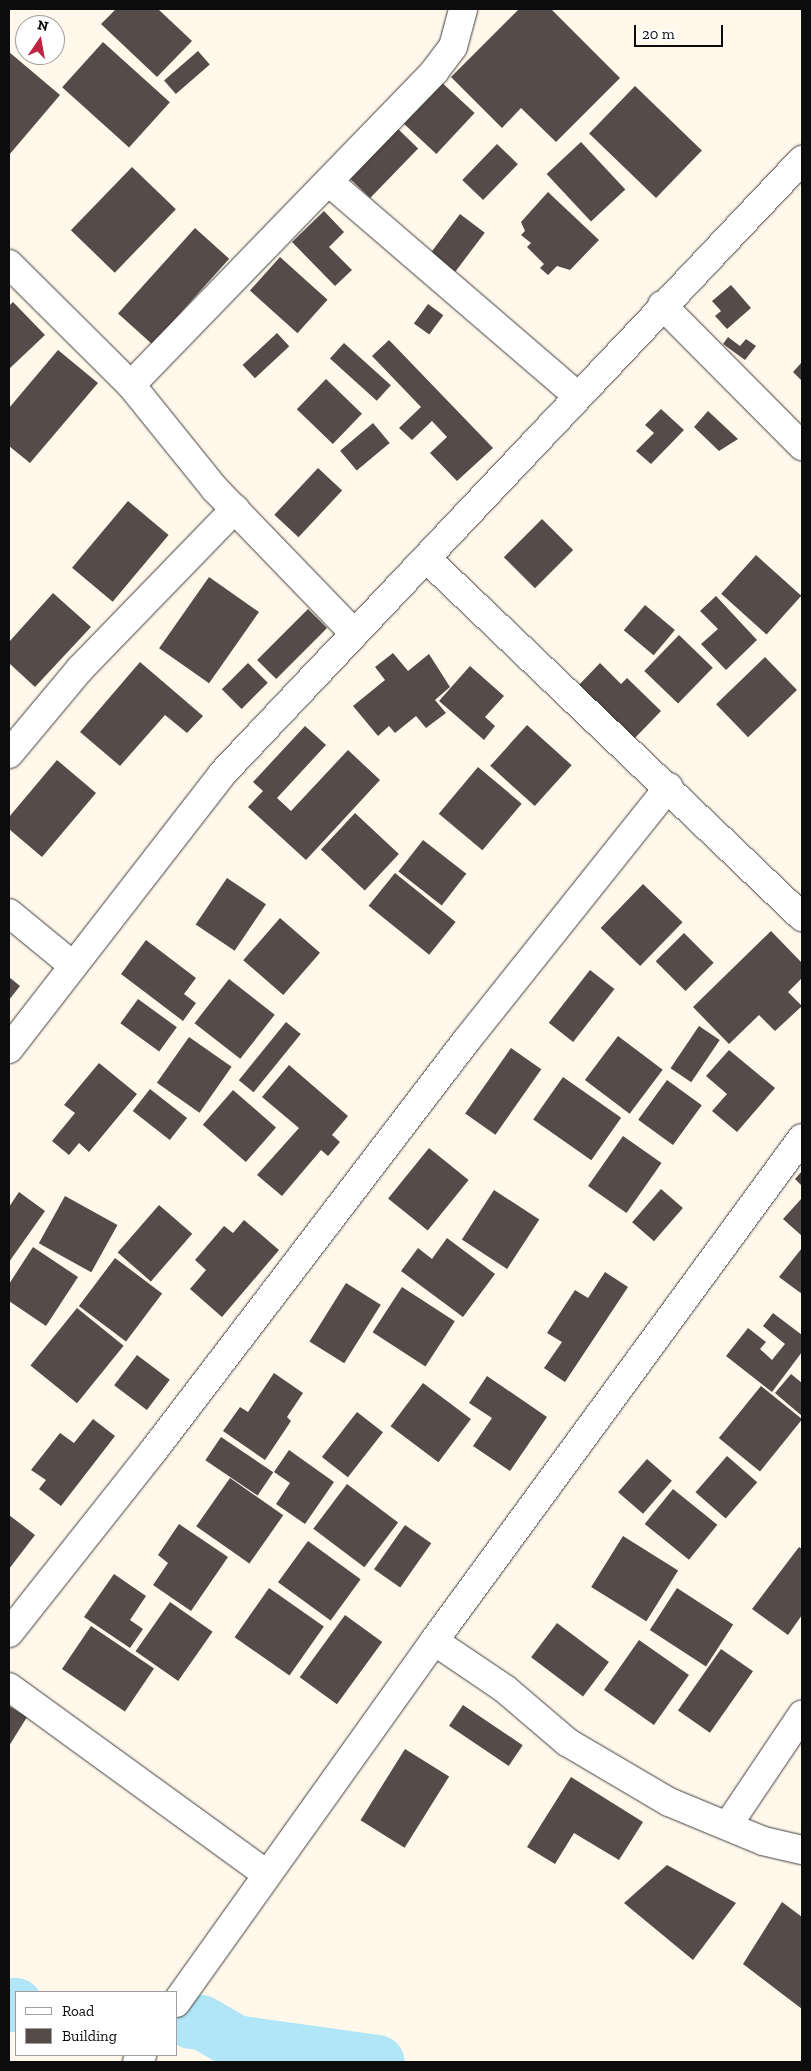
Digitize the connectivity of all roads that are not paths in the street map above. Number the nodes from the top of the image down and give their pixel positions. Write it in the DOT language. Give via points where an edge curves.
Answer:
graph roads {
  1 [pos="463,9"];
  2 [pos="802,160"];
  3 [pos="328,182"];
  4 [pos="9,264"];
  5 [pos="662,305"];
  6 [pos="131,386"];
  7 [pos="578,396"];
  8 [pos="802,446"];
  9 [pos="234,509"];
  10 [pos="426,558"];
  11 [pos="354,633"];
  12 [pos="9,754"];
  13 [pos="668,787"];
  14 [pos="9,913"];
  15 [pos="802,917"];
  16 [pos="71,964"];
  17 [pos="9,1049"];
  18 [pos="802,1138"];
  19 [pos="9,1633"];
  20 [pos="434,1641"];
  21 [pos="9,1687"];
  22 [pos="802,1715"];
  23 [pos="728,1825"];
  24 [pos="802,1850"];
  25 [pos="266,1874"];
  26 [pos="178,2000"];
  1 -- 3 [label="street" via="453,47 434,72"];
  2 -- 5 [label="street"];
  3 -- 6 [label="street"];
  3 -- 7 [label="street"];
  4 -- 6 [label="street"];
  5 -- 7 [label="street"];
  5 -- 8 [label="street"];
  6 -- 9 [label="street"];
  7 -- 10 [label="street"];
  9 -- 11 [label="street"];
  9 -- 12 [label="street" via="80,669"];
  10 -- 11 [label="street"];
  10 -- 13 [label="street"];
  11 -- 16 [label="street" via="222,774"];
  13 -- 15 [label="street"];
  13 -- 19 [label="street" via="466,1041 154,1450"];
  14 -- 16 [label="street"];
  16 -- 17 [label="street"];
  18 -- 20 [label="street"];
  20 -- 23 [label="street" via="505,1689 567,1742 669,1802"];
  20 -- 25 [label="street"];
  21 -- 25 [label="street"];
  22 -- 23 [label="street"];
  23 -- 24 [label="street" via="762,1841"];
  25 -- 26 [label="street"];
}
